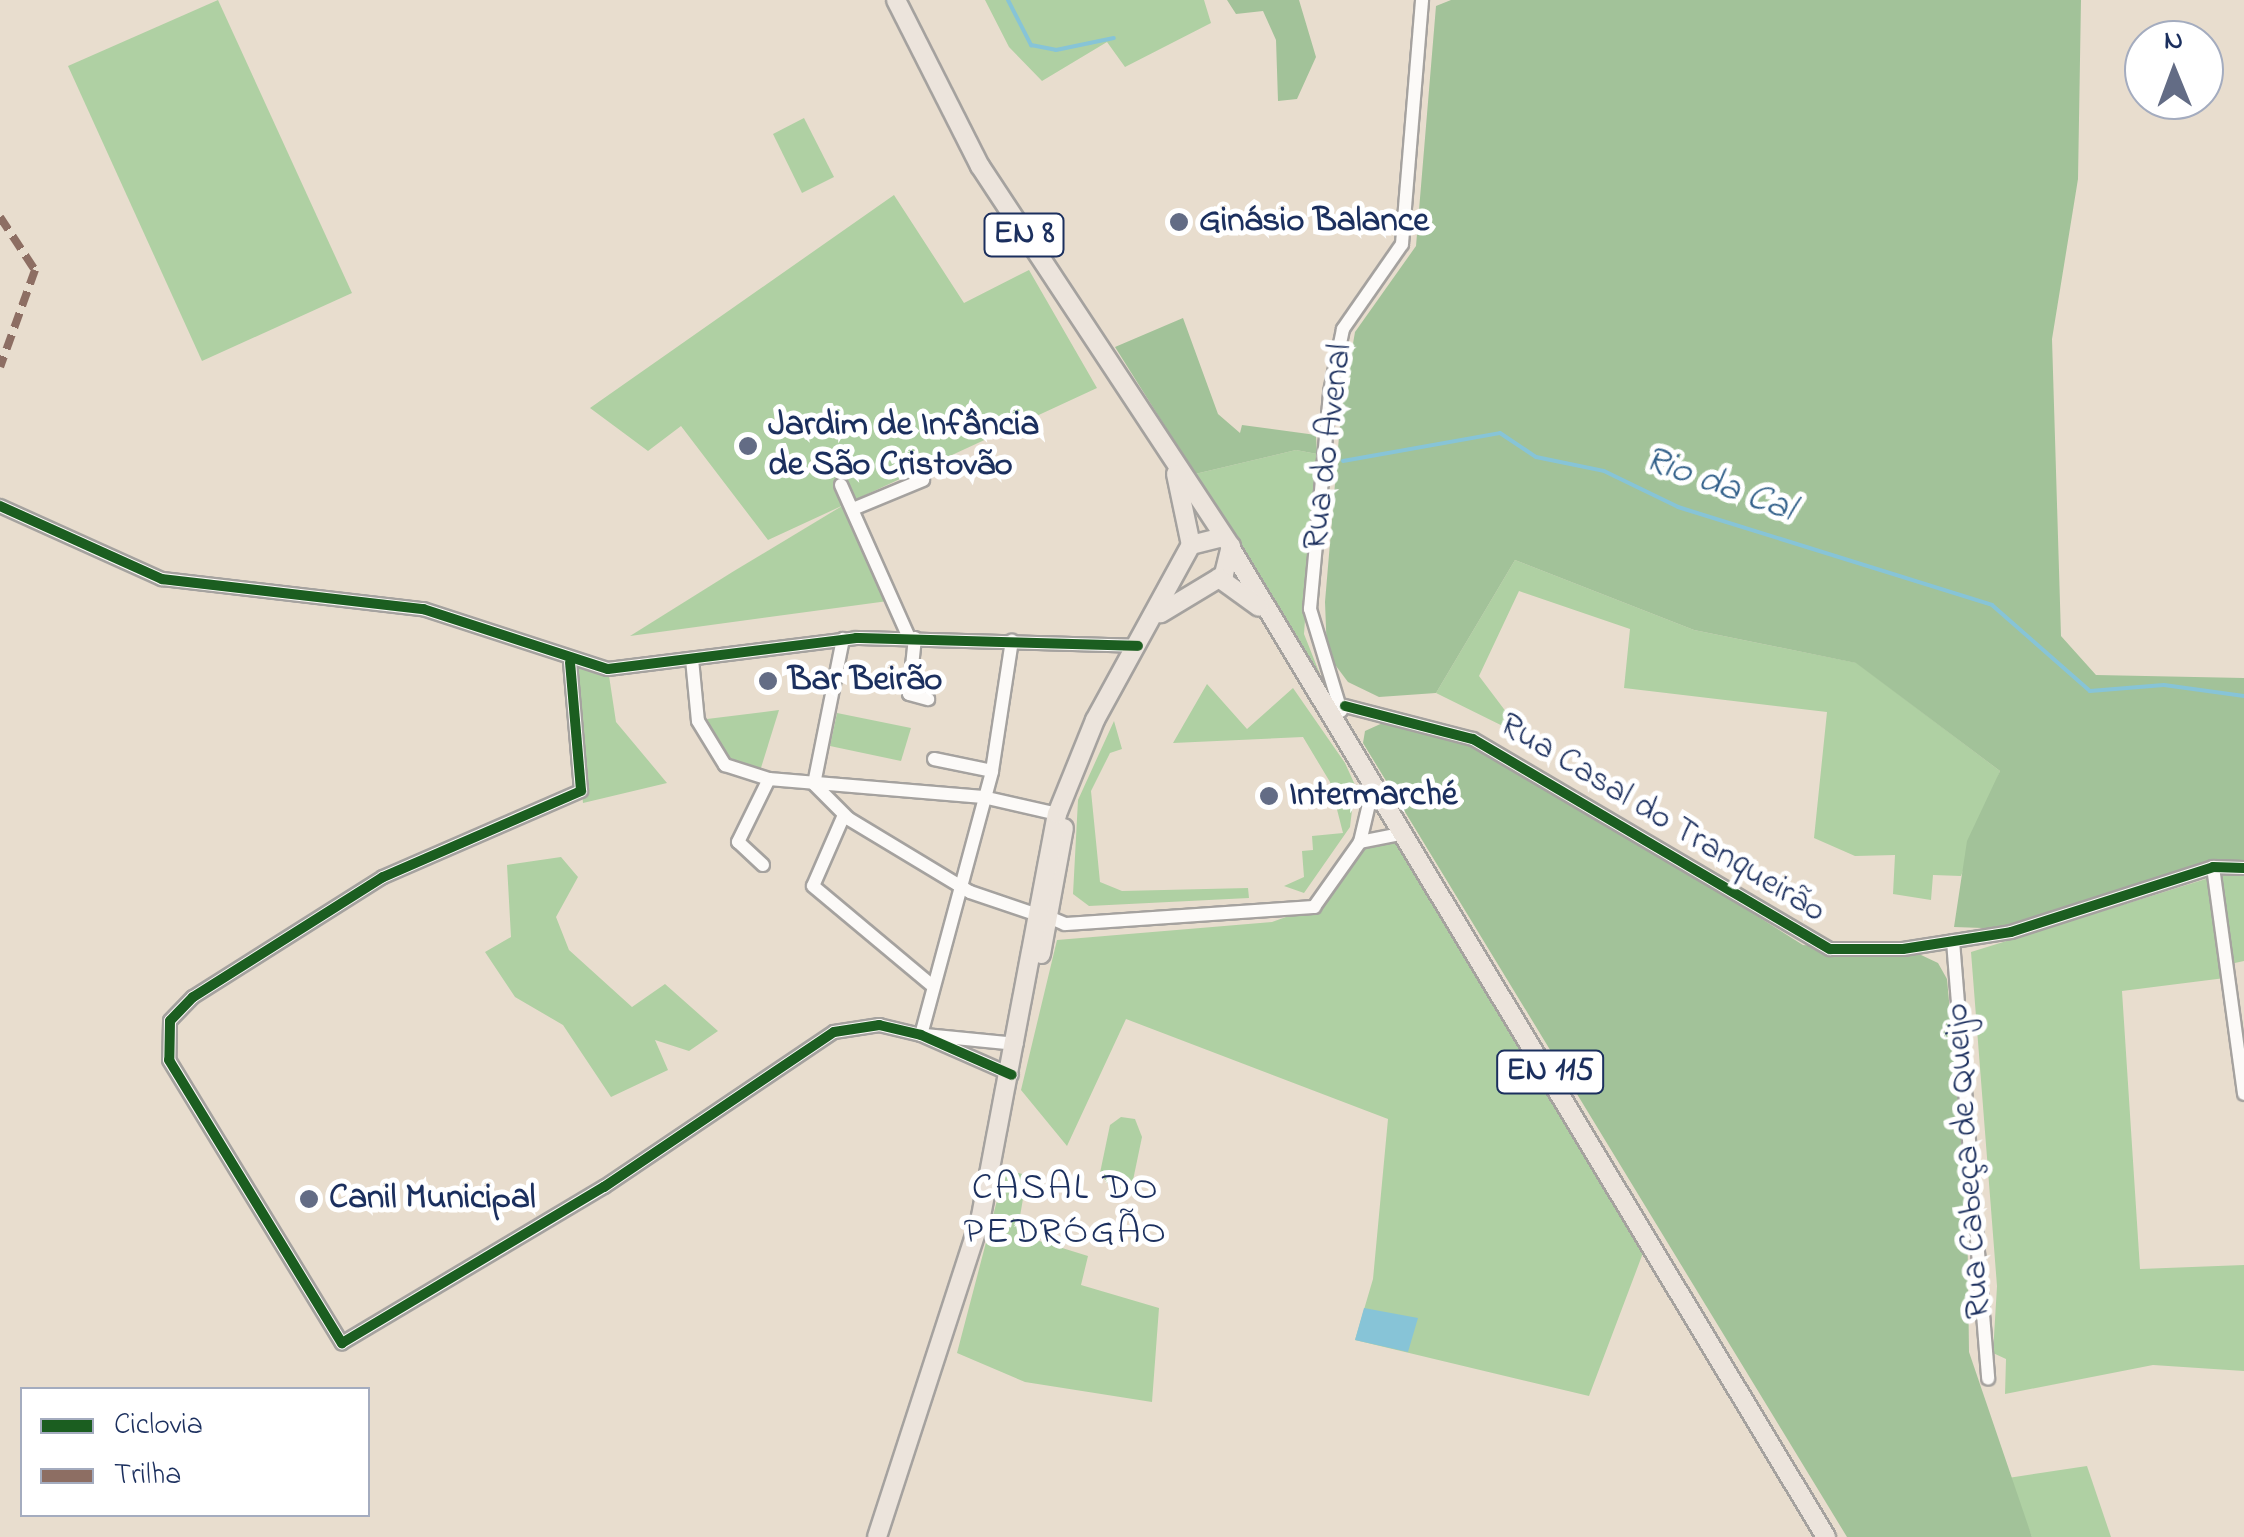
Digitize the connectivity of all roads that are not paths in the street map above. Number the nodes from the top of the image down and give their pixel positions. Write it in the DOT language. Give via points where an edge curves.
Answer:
graph roads {
  1 [pos="896,0"];
  2 [pos="1422,0"];
  3 [pos="1175,469"];
  4 [pos="924,480"];
  5 [pos="841,486"];
  6 [pos="0,506"];
  7 [pos="853,509"];
  8 [pos="1228,545"];
  9 [pos="1189,549"];
  10 [pos="1214,579"];
  11 [pos="1266,613"];
  12 [pos="1157,616"];
  13 [pos="912,638"];
  14 [pos="843,640"];
  15 [pos="1012,641"];
  16 [pos="1138,646"];
  17 [pos="692,658"];
  18 [pos="570,662"];
  19 [pos="928,699"];
  20 [pos="1338,712"];
  21 [pos="934,759"];
  22 [pos="992,771"];
  23 [pos="770,780"];
  24 [pos="1374,782"];
  25 [pos="814,784"];
  26 [pos="984,797"];
  27 [pos="1060,808"];
  28 [pos="844,815"];
  29 [pos="1405,833"];
  30 [pos="1360,842"];
  31 [pos="762,865"];
  32 [pos="2213,867"];
  33 [pos="2244,868"];
  34 [pos="955,882"];
  35 [pos="1044,916"];
  36 [pos="1953,941"];
  37 [pos="930,984"];
  38 [pos="921,1035"];
  39 [pos="1017,1044"];
  40 [pos="1012,1075"];
  41 [pos="2244,1094"];
  42 [pos="1988,1379"];
  43 [pos="877,1537"];
  44 [pos="1826,1537"];
  1 -- 3 [label="main road, EN 8" via="980,166"];
  2 -- 20 [label="street, Rua do Avenal" via="1402,244 1343,329 1330,392 1310,609 1316,654"];
  3 -- 8 [label="main road, EN 8"];
  3 -- 9 [label="main road, EN 8"];
  4 -- 7 [label="street"];
  5 -- 7 [label="street"];
  6 -- 18 [label="street" via="162,579 422,608"];
  7 -- 13 [label="street"];
  8 -- 9 [label="main road"];
  8 -- 10 [label="main road"];
  8 -- 11 [label="main road, EN 115"];
  9 -- 10 [label="main road, EN 8" via="1195,574"];
  9 -- 12 [label="main road"];
  10 -- 11 [label="main road, EN 115"];
  10 -- 12 [label="main road"];
  11 -- 20 [label="main road, EN 115"];
  12 -- 16 [label="main road"];
  13 -- 14 [label="street"];
  13 -- 15 [label="street"];
  13 -- 19 [label="street" via="909,694"];
  14 -- 17 [label="street"];
  14 -- 25 [label="street"];
  15 -- 16 [label="street"];
  15 -- 22 [label="street"];
  16 -- 27 [label="main road"];
  17 -- 18 [label="street" via="608,669"];
  17 -- 23 [label="street" via="708,746 726,765"];
  18 -- 38 [label="street" via="581,791 382,878 193,997 170,1021 169,1060 342,1343 603,1188 834,1032 878,1025"];
  20 -- 24 [label="main road, EN 115"];
  20 -- 36 [label="street, Rua Casal do Tranqueirão" via="1473,739 1809,943 1903,949"];
  21 -- 22 [label="street"];
  22 -- 26 [label="street"];
  23 -- 25 [label="street"];
  23 -- 31 [label="street" via="738,842"];
  24 -- 29 [label="main road, EN 115"];
  24 -- 30 [label="street"];
  25 -- 26 [label="street"];
  25 -- 28 [label="street"];
  26 -- 27 [label="street"];
  26 -- 34 [label="street"];
  27 -- 35 [label="main road"];
  28 -- 34 [label="street"];
  28 -- 37 [label="street" via="813,886"];
  29 -- 30 [label="street"];
  29 -- 44 [label="main road, EN 115"];
  30 -- 35 [label="street" via="1314,907 1078,922"];
  32 -- 33 [label="street, Rua Casal do Tranqueirão"];
  32 -- 36 [label="street, Rua Casal do Tranqueirão" via="2011,932"];
  32 -- 41 [label="street"];
  34 -- 35 [label="street"];
  34 -- 37 [label="street"];
  35 -- 39 [label="main road"];
  36 -- 42 [label="street, Rua Cabeça de Queijo"];
  37 -- 38 [label="street"];
  38 -- 39 [label="street"];
  38 -- 40 [label="street"];
  39 -- 40 [label="main road"];
  40 -- 43 [label="main road" via="972,1251"];
}
